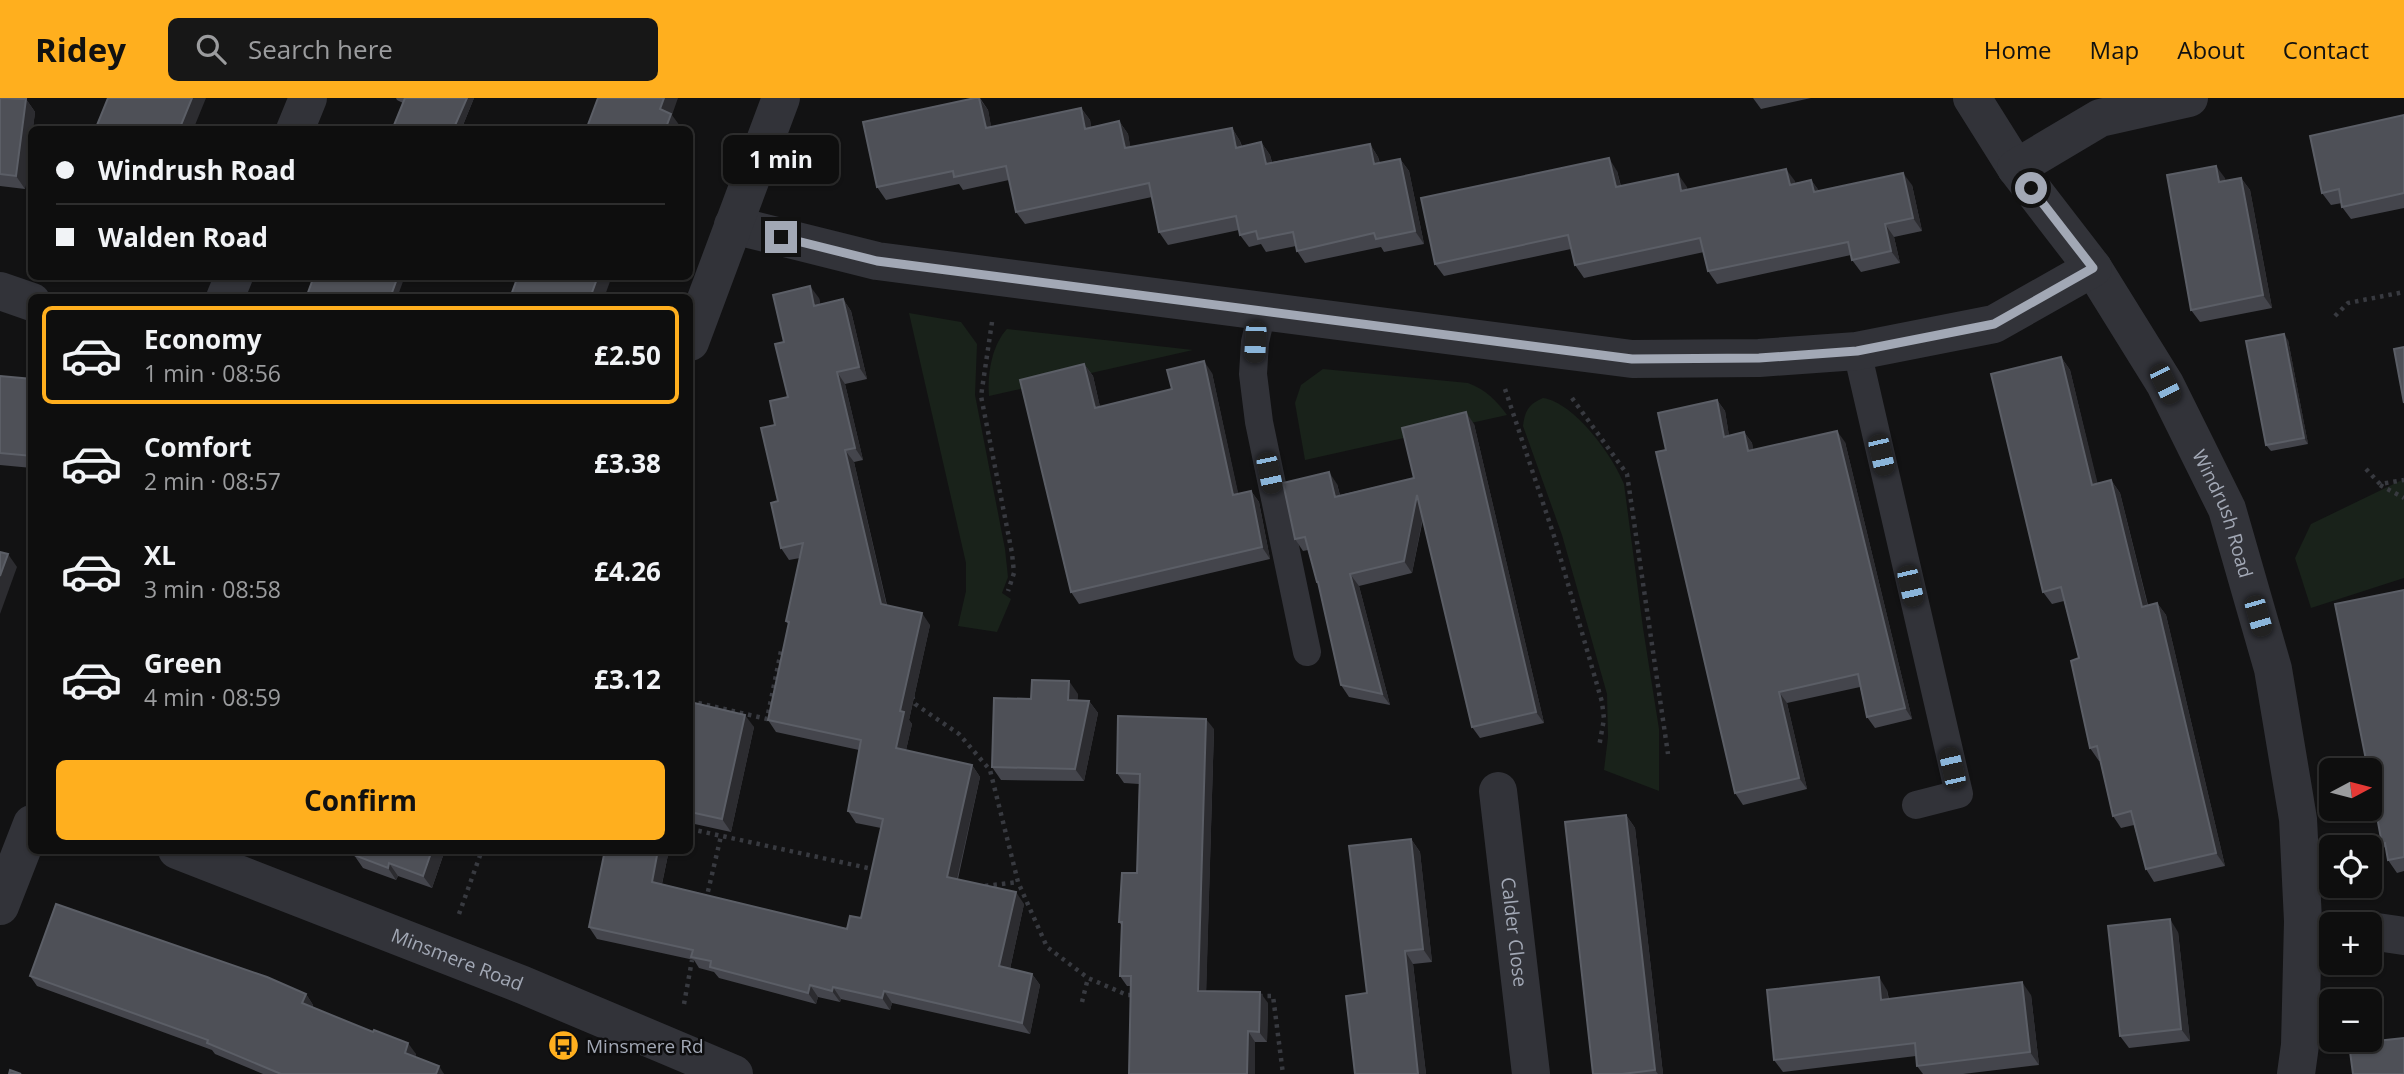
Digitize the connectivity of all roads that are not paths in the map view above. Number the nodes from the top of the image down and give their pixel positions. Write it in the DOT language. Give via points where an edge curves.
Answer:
graph roads {
  1 [pos="308,98"];
  2 [pos="782,98"];
  3 [pos="1972,98"];
  4 [pos="2189,98"];
  5 [pos="297,126"];
  6 [pos="2016,168"];
  7 [pos="733,225"];
  8 [pos="2093,268"];
  9 [pos="0,291"];
  10 [pos="28,301"];
  11 [pos="1262,311"];
  12 [pos="693,334"];
  13 [pos="1857,351"];
  14 [pos="1307,652"];
  15 [pos="1498,790"];
  16 [pos="1916,805"];
  17 [pos="28,834"];
  18 [pos="187,854"];
  19 [pos="0,906"];
  20 [pos="2317,923"];
  21 [pos="2382,933"];
  22 [pos="2404,936"];
  23 [pos="734,1074"];
  24 [pos="1531,1074"];
  25 [pos="2296,1074"];
  1 -- 5 [label="street"];
  2 -- 7 [label="street"];
  3 -- 6 [label="street, Windrush Road"];
  4 -- 6 [label="street" via="2100,118"];
  6 -- 8 [label="street, Windrush Road"];
  7 -- 11 [label="street" via="877,261"];
  7 -- 12 [label="street"];
  8 -- 13 [label="street" via="1994,324"];
  8 -- 20 [label="street, Windrush Road" via="2165,384 2227,509 2273,669"];
  9 -- 10 [label="street"];
  11 -- 13 [label="street" via="1632,359 1759,358"];
  11 -- 14 [label="lane" via="1253,374 1259,422"];
  13 -- 16 [label="lane" via="1959,794"];
  15 -- 24 [label="street, Calder Close"];
  17 -- 19 [label="street"];
  18 -- 23 [label="street, Minsmere Road"];
  20 -- 25 [label="street, Windrush Road"];
  21 -- 22 [label="street"];
}
